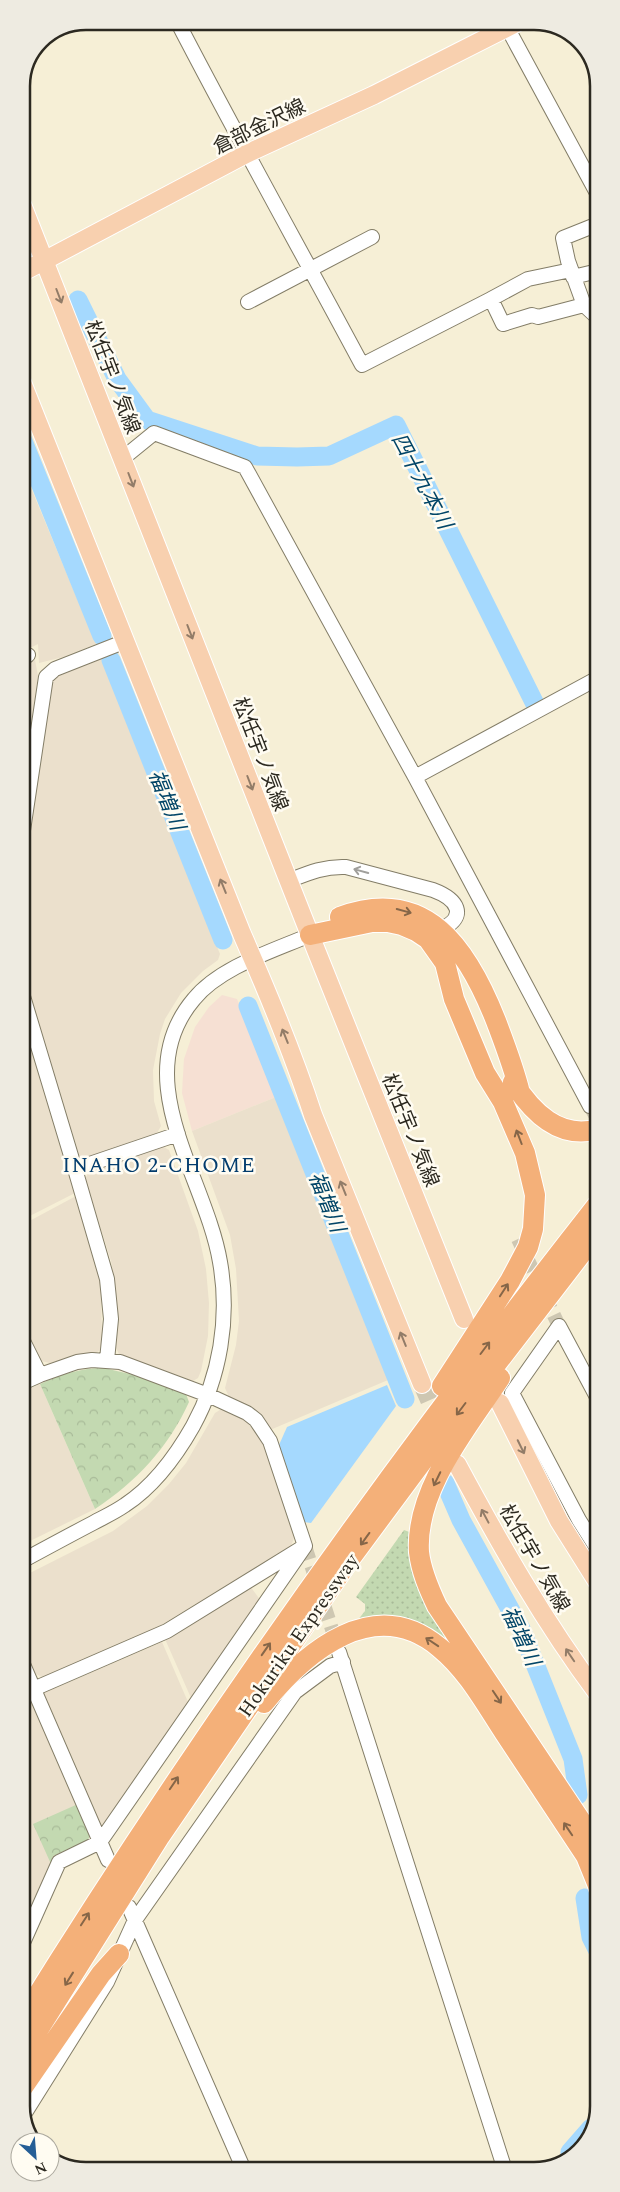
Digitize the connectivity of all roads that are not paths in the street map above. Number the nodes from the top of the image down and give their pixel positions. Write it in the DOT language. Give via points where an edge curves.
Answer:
graph roads {
  1 [pos="182,30"];
  2 [pos="503,30"];
  3 [pos="516,30"];
  4 [pos="246,154"];
  5 [pos="590,179"];
  6 [pos="30,225"];
  7 [pos="590,227"];
  8 [pos="372,237"];
  9 [pos="44,260"];
  10 [pos="30,268"];
  11 [pos="311,269"];
  12 [pos="590,272"];
  13 [pos="572,273"];
  14 [pos="490,299"];
  15 [pos="248,302"];
  16 [pos="584,305"];
  17 [pos="590,311"];
  18 [pos="30,400"];
  19 [pos="122,459"];
  20 [pos="126,641"];
  21 [pos="590,682"];
  22 [pos="415,777"];
  23 [pos="30,784"];
  24 [pos="288,881"];
  25 [pos="440,930"];
  26 [pos="310,936"];
  27 [pos="453,959"];
  28 [pos="253,960"];
  29 [pos="30,1020"];
  30 [pos="512,1097"];
  31 [pos="590,1106"];
  32 [pos="590,1129"];
  33 [pos="178,1134"];
  34 [pos="75,1169"];
  35 [pos="590,1214"];
  36 [pos="590,1243"];
  37 [pos="590,1245"];
  38 [pos="464,1319"];
  39 [pos="30,1355"];
  40 [pos="107,1360"];
  41 [pos="40,1375"];
  42 [pos="30,1379"];
  43 [pos="590,1382"];
  44 [pos="422,1384"];
  45 [pos="208,1395"];
  46 [pos="500,1403"];
  47 [pos="457,1464"];
  48 [pos="355,1522"];
  49 [pos="590,1537"];
  50 [pos="305,1546"];
  51 [pos="30,1557"];
  52 [pos="590,1571"];
  53 [pos="590,1683"];
  54 [pos="30,1690"];
  55 [pos="30,1695"];
  56 [pos="590,1841"];
  57 [pos="100,1842"];
  58 [pos="590,1842"];
  59 [pos="108,1860"];
  60 [pos="132,1913"];
  61 [pos="30,1927"];
  62 [pos="88,1948"];
  63 [pos="119,1954"];
  64 [pos="30,2007"];
  65 [pos="30,2041"];
  66 [pos="30,2076"];
  67 [pos="30,2103"];
  68 [pos="241,2162"];
  69 [pos="502,2162"];
  1 -- 4 [label="street"];
  2 -- 4 [label="main road, 倉部金沢線"];
  3 -- 5 [label="street"];
  4 -- 9 [label="main road, 倉部金沢線"];
  4 -- 11 [label="street"];
  6 -- 9 [label="main road, 松任宇ノ気線"];
  7 -- 13 [label="street" via="563,238"];
  8 -- 11 [label="street"];
  9 -- 10 [label="main road, 倉部金沢線"];
  9 -- 19 [label="main road, 松任宇ノ気線, one-way"];
  11 -- 14 [label="street" via="362,366"];
  11 -- 15 [label="street"];
  12 -- 13 [label="street"];
  13 -- 14 [label="street" via="528,279"];
  13 -- 16 [label="street"];
  14 -- 16 [label="street" via="503,324"];
  16 -- 17 [label="street"];
  18 -- 20 [label="main road"];
  19 -- 22 [label="street" via="154,432 245,467"];
  19 -- 24 [label="main road, 松任宇ノ気線, one-way"];
  20 -- 23 [label="street" via="61,666 46,677"];
  28 -- 20 [label="main road, one-way"];
  21 -- 22 [label="street"];
  22 -- 31 [label="street"];
  25 -- 24 [label="street, one-way" via="453,924 457,910 446,895 433,890 346,866 318,869"];
  24 -- 26 [label="main road, 松任宇ノ気線"];
  26 -- 25 [label="highway, one-way" via="332,920 384,907 414,913"];
  25 -- 27 [label="highway"];
  26 -- 27 [label="highway" via="372,922 388,922 416,931"];
  26 -- 28 [label="street"];
  26 -- 38 [label="main road, 松任宇ノ気線"];
  27 -- 30 [label="highway" via="482,986 513,1064"];
  27 -- 30 [label="highway" via="454,999 484,1073"];
  28 -- 33 [label="street" via="203,990 180,1020 168,1059 166,1079 170,1110"];
  44 -- 28 [label="main road, one-way"];
  29 -- 34 [label="street"];
  30 -- 32 [label="highway" via="552,1124 566,1129"];
  48 -- 30 [label="highway, one-way" via="510,1281 528,1247 535,1212 532,1176 516,1129"];
  33 -- 34 [label="street"];
  33 -- 45 [label="street" via="212,1230 222,1278 224,1308 220,1348"];
  34 -- 40 [label="street" via="107,1279 110,1319"];
  48 -- 35 [label="highway, Hokuriku Expressway, one-way"];
  36 -- 62 [label="highway, Hokuriku Expressway, one-way" via="347,1563 160,1836"];
  37 -- 56 [label="highway, one-way" via="446,1460 426,1502 419,1552 422,1569 437,1606"];
  39 -- 41 [label="street"];
  40 -- 41 [label="street" via="77,1362"];
  40 -- 45 [label="street" via="132,1366"];
  41 -- 42 [label="street"];
  43 -- 49 [label="street" via="559,1326 512,1393"];
  45 -- 50 [label="street" via="247,1413 266,1434 274,1449"];
  45 -- 51 [label="street" via="185,1441 142,1491 126,1505"];
  46 -- 52 [label="main road, 松任宇ノ気線, one-way" via="559,1520"];
  53 -- 47 [label="main road, 松任宇ノ気線, one-way" via="519,1576"];
  64 -- 48 [label="highway, Hokuriku Expressway, one-way" via="153,1814"];
  50 -- 54 [label="street" via="167,1630"];
  50 -- 57 [label="street"];
  55 -- 57 [label="street"];
  57 -- 59 [label="street"];
  57 -- 61 [label="street" via="59,1862"];
  58 -- 62 [label="highway, one-way" via="467,1676 440,1647 424,1636 390,1626 355,1630 311,1654 277,1687 221,1758 117,1911"];
  60 -- 63 [label="street"];
  60 -- 68 [label="street"];
  60 -- 69 [label="street" via="295,1692 341,1657"];
  62 -- 65 [label="highway, Hokuriku Expressway, one-way"];
  63 -- 66 [label="highway" via="101,1974"];
  63 -- 67 [label="street" via="107,1982"];
}
